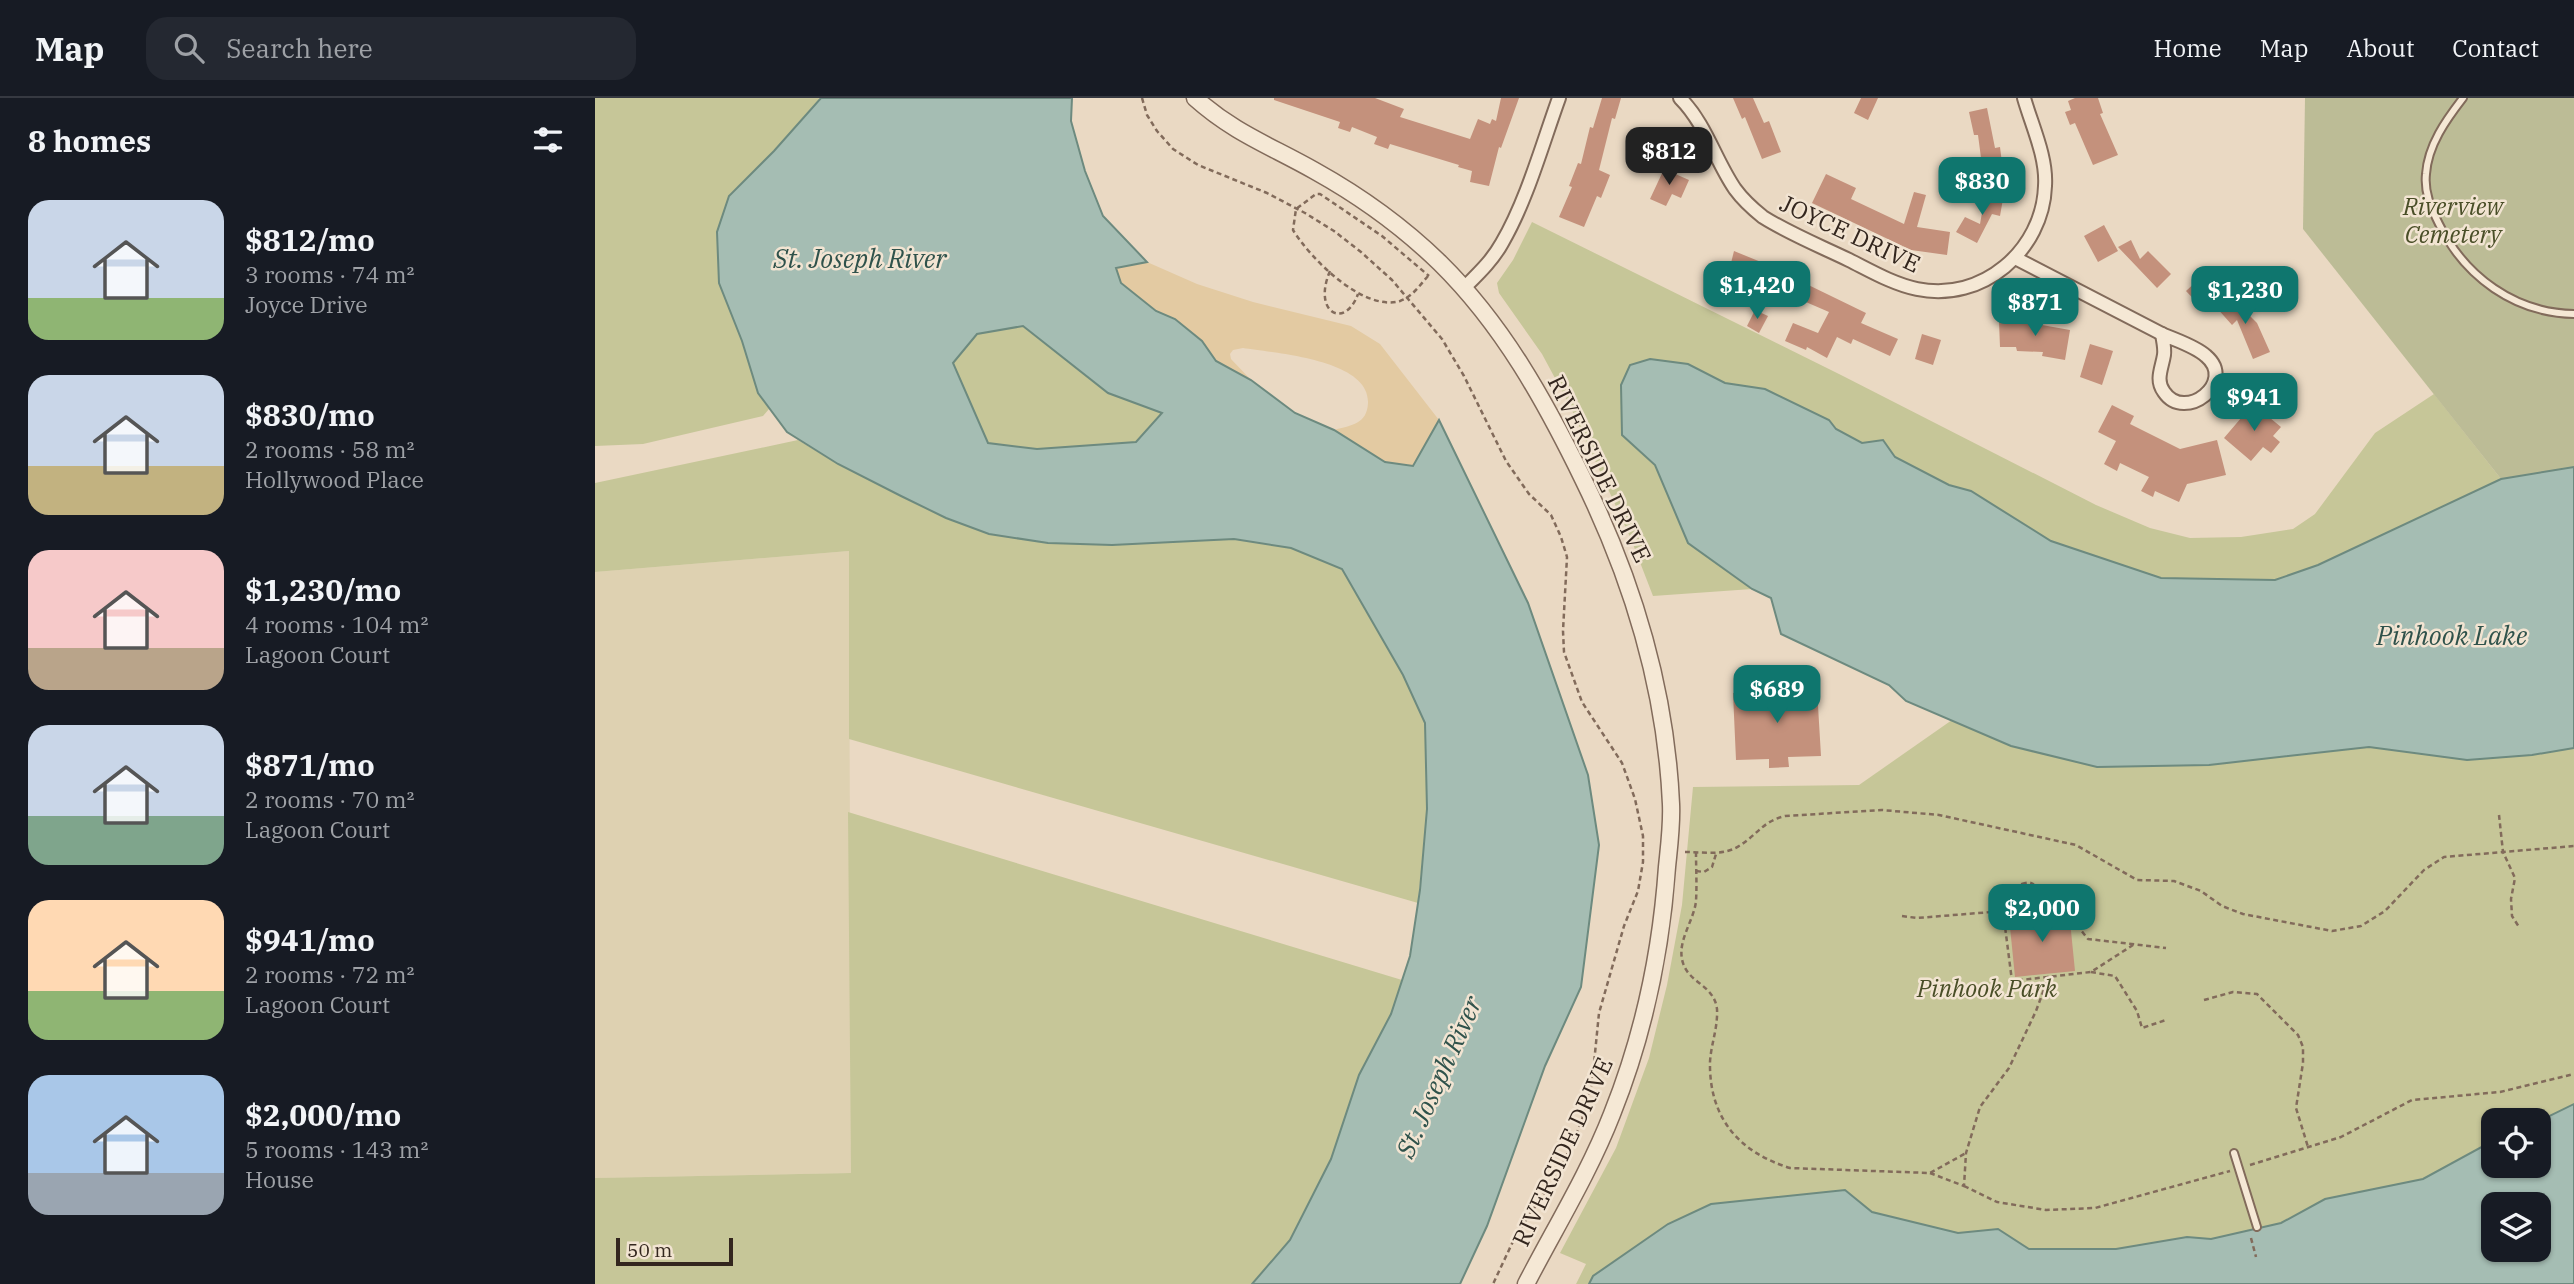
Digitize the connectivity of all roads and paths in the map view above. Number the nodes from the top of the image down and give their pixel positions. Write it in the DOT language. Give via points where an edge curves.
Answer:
graph roads {
  1 [pos="1142,98"];
  2 [pos="1195,98"];
  3 [pos="1559,98"];
  4 [pos="1680,98"];
  5 [pos="2024,98"];
  6 [pos="2463,98"];
  7 [pos="1296,209"];
  8 [pos="2015,258"];
  9 [pos="1330,271"];
  10 [pos="1433,271"];
  11 [pos="1428,276"];
  12 [pos="1464,288"];
  13 [pos="1359,294"];
  14 [pos="1408,297"];
  15 [pos="2574,314"];
  16 [pos="2162,334"];
  17 [pos="2499,815"];
  18 [pos="2574,846"];
  19 [pos="1668,852"];
  20 [pos="1696,852"];
  21 [pos="2503,852"];
  22 [pos="1716,853"];
  23 [pos="1696,871"];
  24 [pos="2039,908"];
  25 [pos="2021,909"];
  26 [pos="2003,911"];
  27 [pos="1902,916"];
  28 [pos="2519,927"];
  29 [pos="2133,945"];
  30 [pos="2166,948"];
  31 [pos="2091,972"];
  32 [pos="2049,976"];
  33 [pos="2204,1000"];
  34 [pos="2167,1020"];
  35 [pos="2574,1074"];
  36 [pos="2309,1148"];
  37 [pos="1966,1153"];
  38 [pos="2234,1153"];
  39 [pos="2239,1169"];
  40 [pos="1930,1173"];
  41 [pos="1964,1185"];
  42 [pos="2257,1227"];
  43 [pos="1493,1284"];
  44 [pos="1526,1284"];
  1 -- 7 [label="path" via="1147,115 1173,149"];
  2 -- 12 [label="street, RIVERSIDE DRIVE" via="1236,131 1313,169 1371,206 1410,235"];
  3 -- 12 [label="street" via="1513,222 1487,265"];
  4 -- 8 [label="street, JOYCE DRIVE" via="1748,205 1775,225 1888,279 1920,290 1957,290 1996,273"];
  5 -- 8 [label="street" via="2046,183 2038,224"];
  6 -- 15 [label="lane" via="2428,157 2425,186 2443,232 2469,269 2505,296 2535,309"];
  7 -- 9 [label="path" via="1293,230"];
  7 -- 11 [label="path" via="1320,194 1382,236"];
  7 -- 14 [label="path" via="1361,252"];
  8 -- 16 [label="street"];
  9 -- 13 [label="path"];
  9 -- 13 [label="path" via="1324,301 1328,309 1344,312 1352,308"];
  10 -- 11 [label="path"];
  11 -- 14 [label="path"];
  12 -- 19 [label="street, RIVERSIDE DRIVE" via="1504,339 1552,416 1630,588 1664,740 1672,806"];
  13 -- 14 [label="path" via="1383,302"];
  14 -- 43 [label="path" via="1442,339 1506,461 1523,487 1551,515 1561,537 1567,557 1565,652 1582,702 1622,763 1643,836 1638,891 1599,1013 1593,1083 1581,1123 1561,1168 1529,1212"];
  16 -- 16 [label="street" via="2162,390 2182,403 2202,399 2215,383 2211,362"];
  17 -- 21 [label="path"];
  18 -- 21 [label="path"];
  19 -- 20 [label="path"];
  19 -- 44 [label="street, RIVERSIDE DRIVE" via="1653,982 1635,1051 1611,1116"];
  20 -- 22 [label="path"];
  20 -- 23 [label="path"];
  21 -- 22 [label="path" via="2444,857 2424,870 2385,911 2361,926 2332,931 2243,914 2174,881 2137,880 2076,845 1939,815 1882,810 1785,816 1771,819 1739,847"];
  21 -- 28 [label="path" via="2515,878 2511,908"];
  22 -- 23 [label="path" via="1712,867"];
  23 -- 40 [label="path" via="1696,903 1682,945 1683,963 1709,990 1716,1005 1711,1086 1719,1115 1733,1135 1768,1161 1790,1168"];
  24 -- 25 [label="path"];
  24 -- 25 [label="path" via="2037,888 2028,882 2019,891"];
  24 -- 29 [label="path" via="2078,905 2084,936"];
  25 -- 26 [label="path"];
  26 -- 27 [label="path"];
  26 -- 32 [label="path" via="2012,981"];
  29 -- 30 [label="path"];
  29 -- 31 [label="path"];
  31 -- 32 [label="path"];
  31 -- 34 [label="path" via="2115,976 2142,1028"];
  32 -- 37 [label="path" via="2009,1068 1980,1107"];
  33 -- 36 [label="path" via="2233,992 2257,994 2298,1035 2303,1063 2296,1108"];
  35 -- 36 [label="path" via="2500,1092 2412,1100 2341,1137"];
  36 -- 39 [label="path"];
  37 -- 40 [label="path"];
  37 -- 41 [label="path"];
  38 -- 39 [label="lane"];
  39 -- 41 [label="path" via="2095,1209 2046,1210 1997,1202"];
  39 -- 42 [label="lane"];
  40 -- 41 [label="path"];
}
